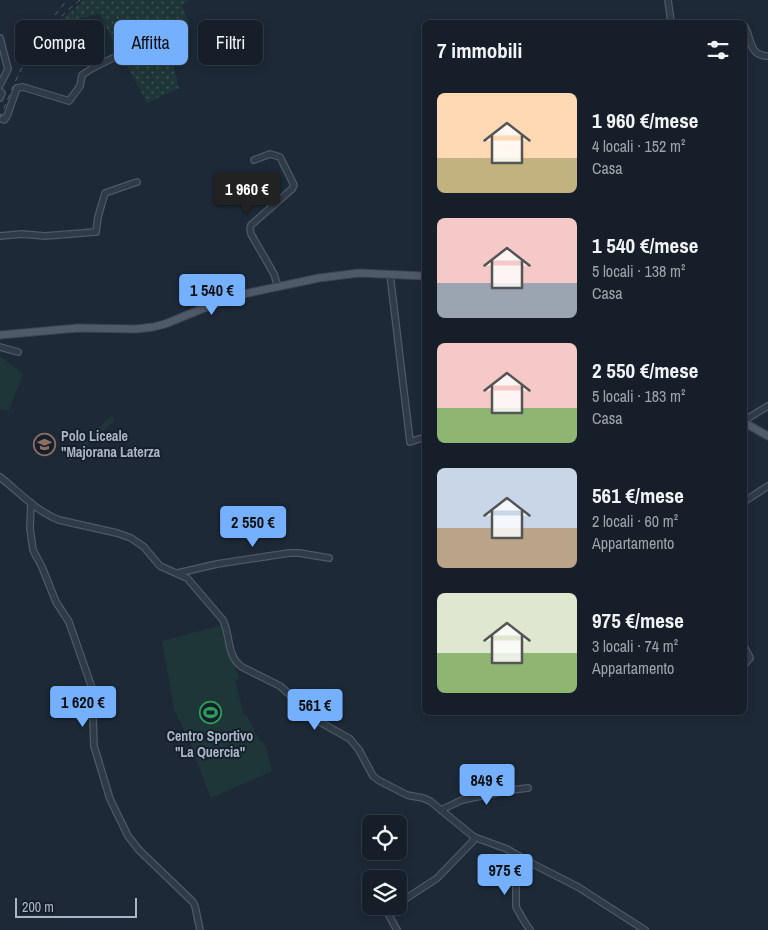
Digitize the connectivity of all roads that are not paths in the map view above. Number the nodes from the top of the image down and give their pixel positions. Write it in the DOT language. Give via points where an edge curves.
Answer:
graph roads {
  1 [pos="668,0"];
  2 [pos="671,20"];
  3 [pos="747,32"];
  4 [pos="0,38"];
  5 [pos="768,56"];
  6 [pos="114,58"];
  7 [pos="1,84"];
  8 [pos="0,91"];
  9 [pos="0,98"];
  10 [pos="0,118"];
  11 [pos="254,160"];
  12 [pos="137,182"];
  13 [pos="0,236"];
  14 [pos="390,274"];
  15 [pos="422,276"];
  16 [pos="278,287"];
  17 [pos="0,335"];
  18 [pos="0,347"];
  19 [pos="18,352"];
  20 [pos="768,406"];
  21 [pos="747,420"];
  22 [pos="747,422"];
  23 [pos="768,436"];
  24 [pos="422,438"];
  25 [pos="0,477"];
  26 [pos="768,486"];
  27 [pos="747,500"];
  28 [pos="31,503"];
  29 [pos="329,558"];
  30 [pos="178,573"];
  31 [pos="528,788"];
  32 [pos="441,810"];
  33 [pos="474,837"];
  34 [pos="515,854"];
  35 [pos="407,898"];
  36 [pos="389,915"];
  37 [pos="200,930"];
  38 [pos="397,930"];
  39 [pos="530,930"];
  40 [pos="645,930"];
  1 -- 2 [label="street"];
  3 -- 5 [label="street" via="755,52"];
  4 -- 7 [label="street" via="8,69"];
  6 -- 10 [label="street" via="82,75 80,86 69,101 18,88 7,116 4,120"];
  8 -- 9 [label="street"];
  11 -- 16 [label="street" via="270,154 280,157 294,185 250,229"];
  12 -- 13 [label="street" via="105,193 96,232"];
  14 -- 15 [label="main road"];
  14 -- 16 [label="main road" via="359,273"];
  14 -- 24 [label="street" via="410,442"];
  16 -- 17 [label="main road" via="234,296 153,327 78,328"];
  18 -- 19 [label="street"];
  20 -- 21 [label="street"];
  22 -- 23 [label="main road"];
  25 -- 28 [label="street"];
  26 -- 27 [label="street"];
  28 -- 30 [label="street" via="59,520 126,536 144,546 160,566"];
  28 -- 37 [label="street" via="33,550 56,602 69,622 92,688 94,746 110,799 138,850 196,906"];
  29 -- 30 [label="street" via="289,552"];
  30 -- 32 [label="street" via="223,620 237,664 280,686 320,722 350,739 378,780 407,795 427,800"];
  31 -- 32 [label="street" via="462,800"];
  32 -- 33 [label="street"];
  33 -- 34 [label="street"];
  33 -- 35 [label="street" via="444,871"];
  34 -- 39 [label="street" via="516,907"];
  34 -- 40 [label="street" via="590,894"];
  36 -- 38 [label="street"];
}
